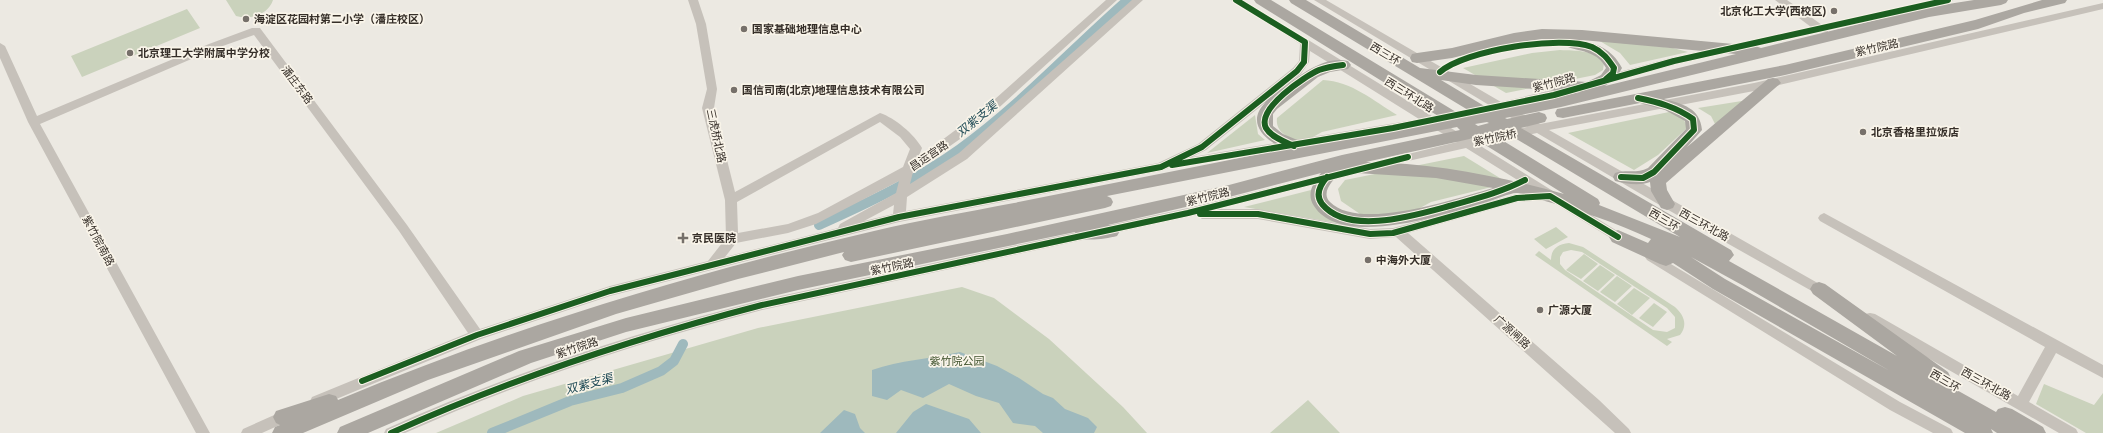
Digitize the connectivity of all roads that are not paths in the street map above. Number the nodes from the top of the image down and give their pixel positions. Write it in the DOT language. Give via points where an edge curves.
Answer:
graph roads {
  1 [pos="693,0"];
  2 [pos="1112,0"];
  3 [pos="1138,0"];
  4 [pos="1236,0"];
  5 [pos="1261,0"];
  6 [pos="1270,0"];
  7 [pos="1281,0"];
  8 [pos="1296,0"];
  9 [pos="1319,0"];
  10 [pos="1780,0"];
  11 [pos="1948,0"];
  12 [pos="2002,0"];
  13 [pos="2060,0"];
  14 [pos="1922,6"];
  15 [pos="2098,7"];
  16 [pos="2020,10"];
  17 [pos="2103,15"];
  18 [pos="1915,26"];
  19 [pos="1825,32"];
  20 [pos="1933,35"];
  21 [pos="1305,42"];
  22 [pos="0,46"];
  23 [pos="1734,48"];
  24 [pos="1763,52"];
  25 [pos="1902,52"];
  26 [pos="1841,56"];
  27 [pos="1417,58"];
  28 [pos="1343,65"];
  29 [pos="1440,72"];
  30 [pos="1605,80"];
  31 [pos="1773,83"];
  32 [pos="1638,98"];
  33 [pos="1665,103"];
  34 [pos="1567,107"];
  35 [pos="34,122"];
  36 [pos="1300,148"];
  37 [pos="1406,152"];
  38 [pos="1342,161"];
  39 [pos="1160,166"];
  40 [pos="906,172"];
  41 [pos="1327,177"];
  42 [pos="1621,177"];
  43 [pos="1097,179"];
  44 [pos="1525,180"];
  45 [pos="1219,181"];
  46 [pos="900,196"];
  47 [pos="1550,196"];
  48 [pos="731,200"];
  49 [pos="1667,204"];
  50 [pos="992,212"];
  51 [pos="1188,213"];
  52 [pos="899,217"];
  53 [pos="1824,218"];
  54 [pos="1111,231"];
  55 [pos="1399,232"];
  56 [pos="828,236"];
  57 [pos="1618,237"];
  58 [pos="732,239"];
  59 [pos="1007,241"];
  60 [pos="711,266"];
  61 [pos="1725,276"];
  62 [pos="1819,289"];
  63 [pos="616,307"];
  64 [pos="626,325"];
  65 [pos="477,335"];
  66 [pos="2053,345"];
  67 [pos="2103,372"];
  68 [pos="1941,378"];
  69 [pos="2021,403"];
  70 [pos="282,425"];
  71 [pos="203,433"];
  72 [pos="248,433"];
  73 [pos="347,433"];
  74 [pos="391,433"];
  75 [pos="1624,433"];
  76 [pos="1946,433"];
  77 [pos="1983,433"];
  78 [pos="2000,433"];
  79 [pos="2015,433"];
  80 [pos="2036,433"];
  81 [pos="2070,433"];
  1 -- 48 [label="street, 三虎桥北路" via="701,24 712,89 708,108"];
  2 -- 40 [label="street, 昌运宫路" via="994,108"];
  3 -- 46 [label="street" via="963,156"];
  4 -- 21 [label="street"];
  5 -- 61 [label="highway, 西三环" via="1523,159"];
  6 -- 18 [label="highway" via="1354,49 1428,73 1503,82 1612,89 1684,84"];
  7 -- 18 [label="highway" via="1359,46 1425,67 1474,75 1593,83 1680,80"];
  8 -- 68 [label="highway, 西三环" via="1626,198"];
  9 -- 27 [label="street, 西三环北路"];
  10 -- 19 [label="street"];
  11 -- 14 [label="highway"];
  12 -- 14 [label="highway, 紫竹院路"];
  12 -- 18 [label="highway"];
  13 -- 16 [label="highway, 紫竹院路"];
  14 -- 19 [label="highway, 紫竹院路"];
  15 -- 17 [label="street"];
  15 -- 25 [label="street, 紫竹院路"];
  16 -- 18 [label="highway"];
  16 -- 20 [label="highway, 紫竹院路"];
  19 -- 23 [label="street, 紫竹院路"];
  19 -- 24 [label="highway, 紫竹院路"];
  20 -- 25 [label="highway"];
  20 -- 26 [label="highway, 紫竹院路"];
  21 -- 28 [label="street, 西三环北路"];
  21 -- 39 [label="street" via="1304,62 1297,71 1202,147"];
  22 -- 35 [label="street, 紫竹院南路"];
  23 -- 24 [label="highway"];
  23 -- 27 [label="highway" via="1542,34"];
  23 -- 30 [label="street, 紫竹院路"];
  24 -- 34 [label="highway, 紫竹院路"];
  25 -- 26 [label="highway"];
  25 -- 31 [label="street, 紫竹院路"];
  26 -- 32 [label="highway, 紫竹院路" via="1785,70"];
  27 -- 29 [label="street, 西三环北路"];
  28 -- 36 [label="highway" via="1315,71 1270,106 1265,115 1265,125 1273,135"];
  28 -- 44 [label="street, 西三环北路"];
  29 -- 30 [label="highway" via="1453,61 1533,44 1561,43 1590,46 1607,56 1614,68 1613,73"];
  29 -- 42 [label="street, 西三环北路"];
  30 -- 34 [label="highway"];
  31 -- 33 [label="street, 紫竹院路"];
  31 -- 49 [label="highway" via="1658,181 1659,192"];
  32 -- 33 [label="highway"];
  32 -- 34 [label="highway, 紫竹院路"];
  33 -- 34 [label="street, 紫竹院路"];
  33 -- 42 [label="highway" via="1693,119 1694,130 1654,172 1643,178"];
  34 -- 36 [label="highway, 紫竹院路" via="1393,131"];
  34 -- 37 [label="highway, 紫竹院路"];
  35 -- 65 [label="street, 潘庄东路" via="256,30 404,228"];
  35 -- 71 [label="street, 紫竹院南路"];
  36 -- 39 [label="street, 紫竹院路"];
  36 -- 50 [label="highway, 紫竹院路"];
  37 -- 38 [label="highway, 紫竹院路"];
  37 -- 41 [label="street, 紫竹院路"];
  38 -- 41 [label="highway"];
  38 -- 59 [label="highway, 紫竹院路" via="1229,191"];
  39 -- 43 [label="street"];
  40 -- 46 [label="street"];
  40 -- 48 [label="street" via="916,148 904,134 880,117"];
  40 -- 58 [label="street, 昌运宫路" via="805,223"];
  41 -- 44 [label="highway" via="1320,185 1318,196 1322,205 1332,214 1360,221 1398,219 1501,192"];
  41 -- 51 [label="street, 紫竹院路"];
  42 -- 49 [label="street, 西三环北路"];
  43 -- 50 [label="highway"];
  43 -- 52 [label="street"];
  44 -- 47 [label="street, 西三环北路"];
  45 -- 61 [label="highway" via="1343,172 1418,176 1476,184 1541,200 1629,229"];
  45 -- 63 [label="highway" via="882,248"];
  45 -- 64 [label="highway" via="884,254 696,300"];
  46 -- 52 [label="street"];
  46 -- 56 [label="street"];
  47 -- 55 [label="street" via="1518,198"];
  47 -- 57 [label="street, 西三环北路"];
  48 -- 58 [label="street, 三虎桥北路"];
  49 -- 62 [label="street, 西三环北路"];
  50 -- 63 [label="highway, 紫竹院路" via="876,237 738,272"];
  51 -- 54 [label="street, 紫竹院路"];
  51 -- 55 [label="street" via="1258,214 1370,234"];
  52 -- 56 [label="street"];
  53 -- 66 [label="street"];
  54 -- 59 [label="highway"];
  54 -- 74 [label="street, 紫竹院路" via="762,305 698,321 538,371 437,411"];
  55 -- 75 [label="street, 广源闸路"];
  56 -- 60 [label="street"];
  57 -- 61 [label="highway"];
  57 -- 76 [label="street, 西三环北路" via="1895,406"];
  58 -- 60 [label="street"];
  59 -- 64 [label="highway, 紫竹院路" via="798,283"];
  60 -- 65 [label="street" via="610,291"];
  61 -- 77 [label="highway, 西三环"];
  61 -- 78 [label="highway"];
  61 -- 79 [label="highway"];
  62 -- 68 [label="highway"];
  62 -- 69 [label="street, 西三环北路"];
  63 -- 70 [label="highway, 紫竹院路"];
  64 -- 73 [label="highway, 紫竹院路" via="526,358"];
  65 -- 70 [label="street" via="362,381"];
  66 -- 67 [label="street"];
  66 -- 69 [label="street"];
  68 -- 80 [label="highway, 西三环"];
  69 -- 81 [label="street, 西三环北路"];
  70 -- 72 [label="street"];
}
